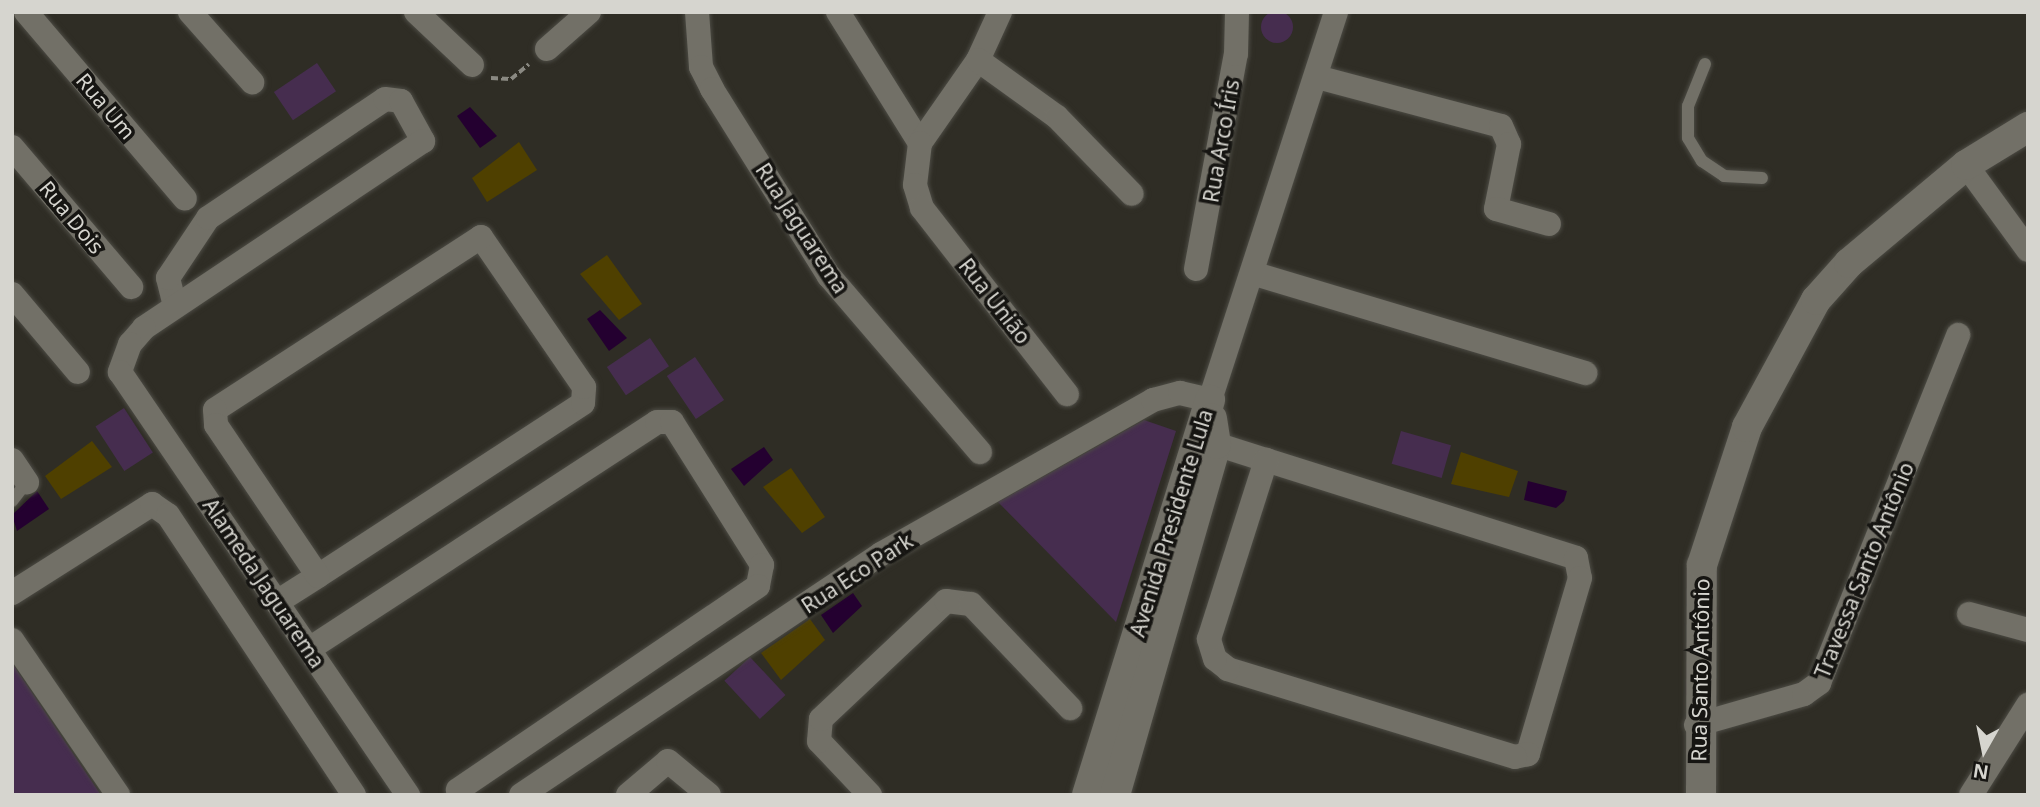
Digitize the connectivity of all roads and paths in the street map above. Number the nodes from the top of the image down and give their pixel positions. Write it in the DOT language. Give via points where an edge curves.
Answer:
graph roads {
  1 [pos="26,12"];
  2 [pos="190,12"];
  3 [pos="416,12"];
  4 [pos="589,12"];
  5 [pos="697,12"];
  6 [pos="838,12"];
  7 [pos="1000,12"];
  8 [pos="1237,12"];
  9 [pos="1336,12"];
  10 [pos="547,49"];
  11 [pos="978,60"];
  12 [pos="1705,64"];
  13 [pos="472,65"];
  14 [pos="1317,77"];
  15 [pos="251,82"];
  16 [pos="2028,127"];
  17 [pos="920,143"];
  18 [pos="12,147"];
  19 [pos="1966,164"];
  20 [pos="1762,178"];
  21 [pos="1132,194"];
  22 [pos="185,199"];
  23 [pos="1549,223"];
  24 [pos="2028,250"];
  25 [pos="1196,268"];
  26 [pos="1255,274"];
  27 [pos="131,287"];
  28 [pos="12,294"];
  29 [pos="176,306"];
  30 [pos="1958,335"];
  31 [pos="78,372"];
  32 [pos="1585,373"];
  33 [pos="1067,394"];
  34 [pos="1210,400"];
  35 [pos="1206,441"];
  36 [pos="980,452"];
  37 [pos="12,460"];
  38 [pos="1266,460"];
  39 [pos="20,492"];
  40 [pos="318,576"];
  41 [pos="12,593"];
  42 [pos="277,602"];
  43 [pos="1969,614"];
  44 [pos="2028,630"];
  45 [pos="12,640"];
  46 [pos="309,649"];
  47 [pos="2028,705"];
  48 [pos="1070,708"];
  49 [pos="1696,725"];
  50 [pos="458,790"];
  51 [pos="118,795"];
  52 [pos="354,795"];
  53 [pos="408,795"];
  54 [pos="521,795"];
  55 [pos="628,795"];
  56 [pos="709,795"];
  57 [pos="870,795"];
  58 [pos="1087,795"];
  59 [pos="1115,795"];
  60 [pos="1700,795"];
  61 [pos="1971,795"];
  1 -- 22 [label="street, Rua Um"];
  2 -- 15 [label="street"];
  3 -- 13 [label="street"];
  4 -- 10 [label="street"];
  5 -- 36 [label="street, Rua Jaguarema" via="701,66 712,89 829,276"];
  6 -- 17 [label="street"];
  7 -- 11 [label="street"];
  8 -- 25 [label="street, Rua Arco Íris" via="1236,54"];
  9 -- 14 [label="street"];
  10 -- 13 [label="path" via="505,81"];
  11 -- 17 [label="street"];
  11 -- 21 [label="street" via="1057,117"];
  12 -- 20 [label="lane" via="1688,106 1688,138 1702,161 1724,176"];
  14 -- 23 [label="street" via="1501,126 1509,144 1496,209"];
  14 -- 26 [label="street"];
  16 -- 19 [label="street, Rua Santo Antônio"];
  17 -- 33 [label="street, Rua União" via="915,185 922,208"];
  18 -- 27 [label="street, Rua Dois"];
  19 -- 24 [label="street"];
  19 -- 49 [label="street, Rua Santo Antônio" via="1885,228 1816,300 1747,428 1702,565"];
  26 -- 32 [label="street"];
  26 -- 34 [label="street"];
  28 -- 31 [label="street"];
  29 -- 29 [label="street" via="423,141 424,133 401,101 386,99 208,218 168,278"];
  29 -- 42 [label="street, Alameda Jaguarema" via="130,344 120,372"];
  30 -- 49 [label="street, Travessa Santo Antônio" via="1819,683 1804,694"];
  34 -- 35 [label="street, Avenida Presidente Lula"];
  34 -- 54 [label="street, Rua Eco Park" via="1180,393 1153,400 881,554"];
  35 -- 38 [label="street"];
  35 -- 58 [label="street, Avenida Presidente Lula"];
  35 -- 59 [label="street, Avenida Presidente Lula"];
  37 -- 39 [label="street"];
  38 -- 38 [label="street" via="1209,639 1215,659 1228,669 1515,757 1528,754 1580,578 1576,558"];
  40 -- 40 [label="street" via="583,403 584,387 481,237 215,411 216,425"];
  40 -- 42 [label="street"];
  41 -- 52 [label="street" via="152,504 168,515"];
  42 -- 46 [label="street, Alameda Jaguarema"];
  43 -- 44 [label="street"];
  45 -- 51 [label="street"];
  46 -- 50 [label="street" via="657,422 672,422 762,565 758,586"];
  46 -- 53 [label="street, Alameda Jaguarema"];
  47 -- 61 [label="street"];
  48 -- 57 [label="street" via="971,604 946,601 821,719 819,741"];
  49 -- 60 [label="street, Rua Santo Antônio"];
  55 -- 56 [label="street" via="668,761"];
}
